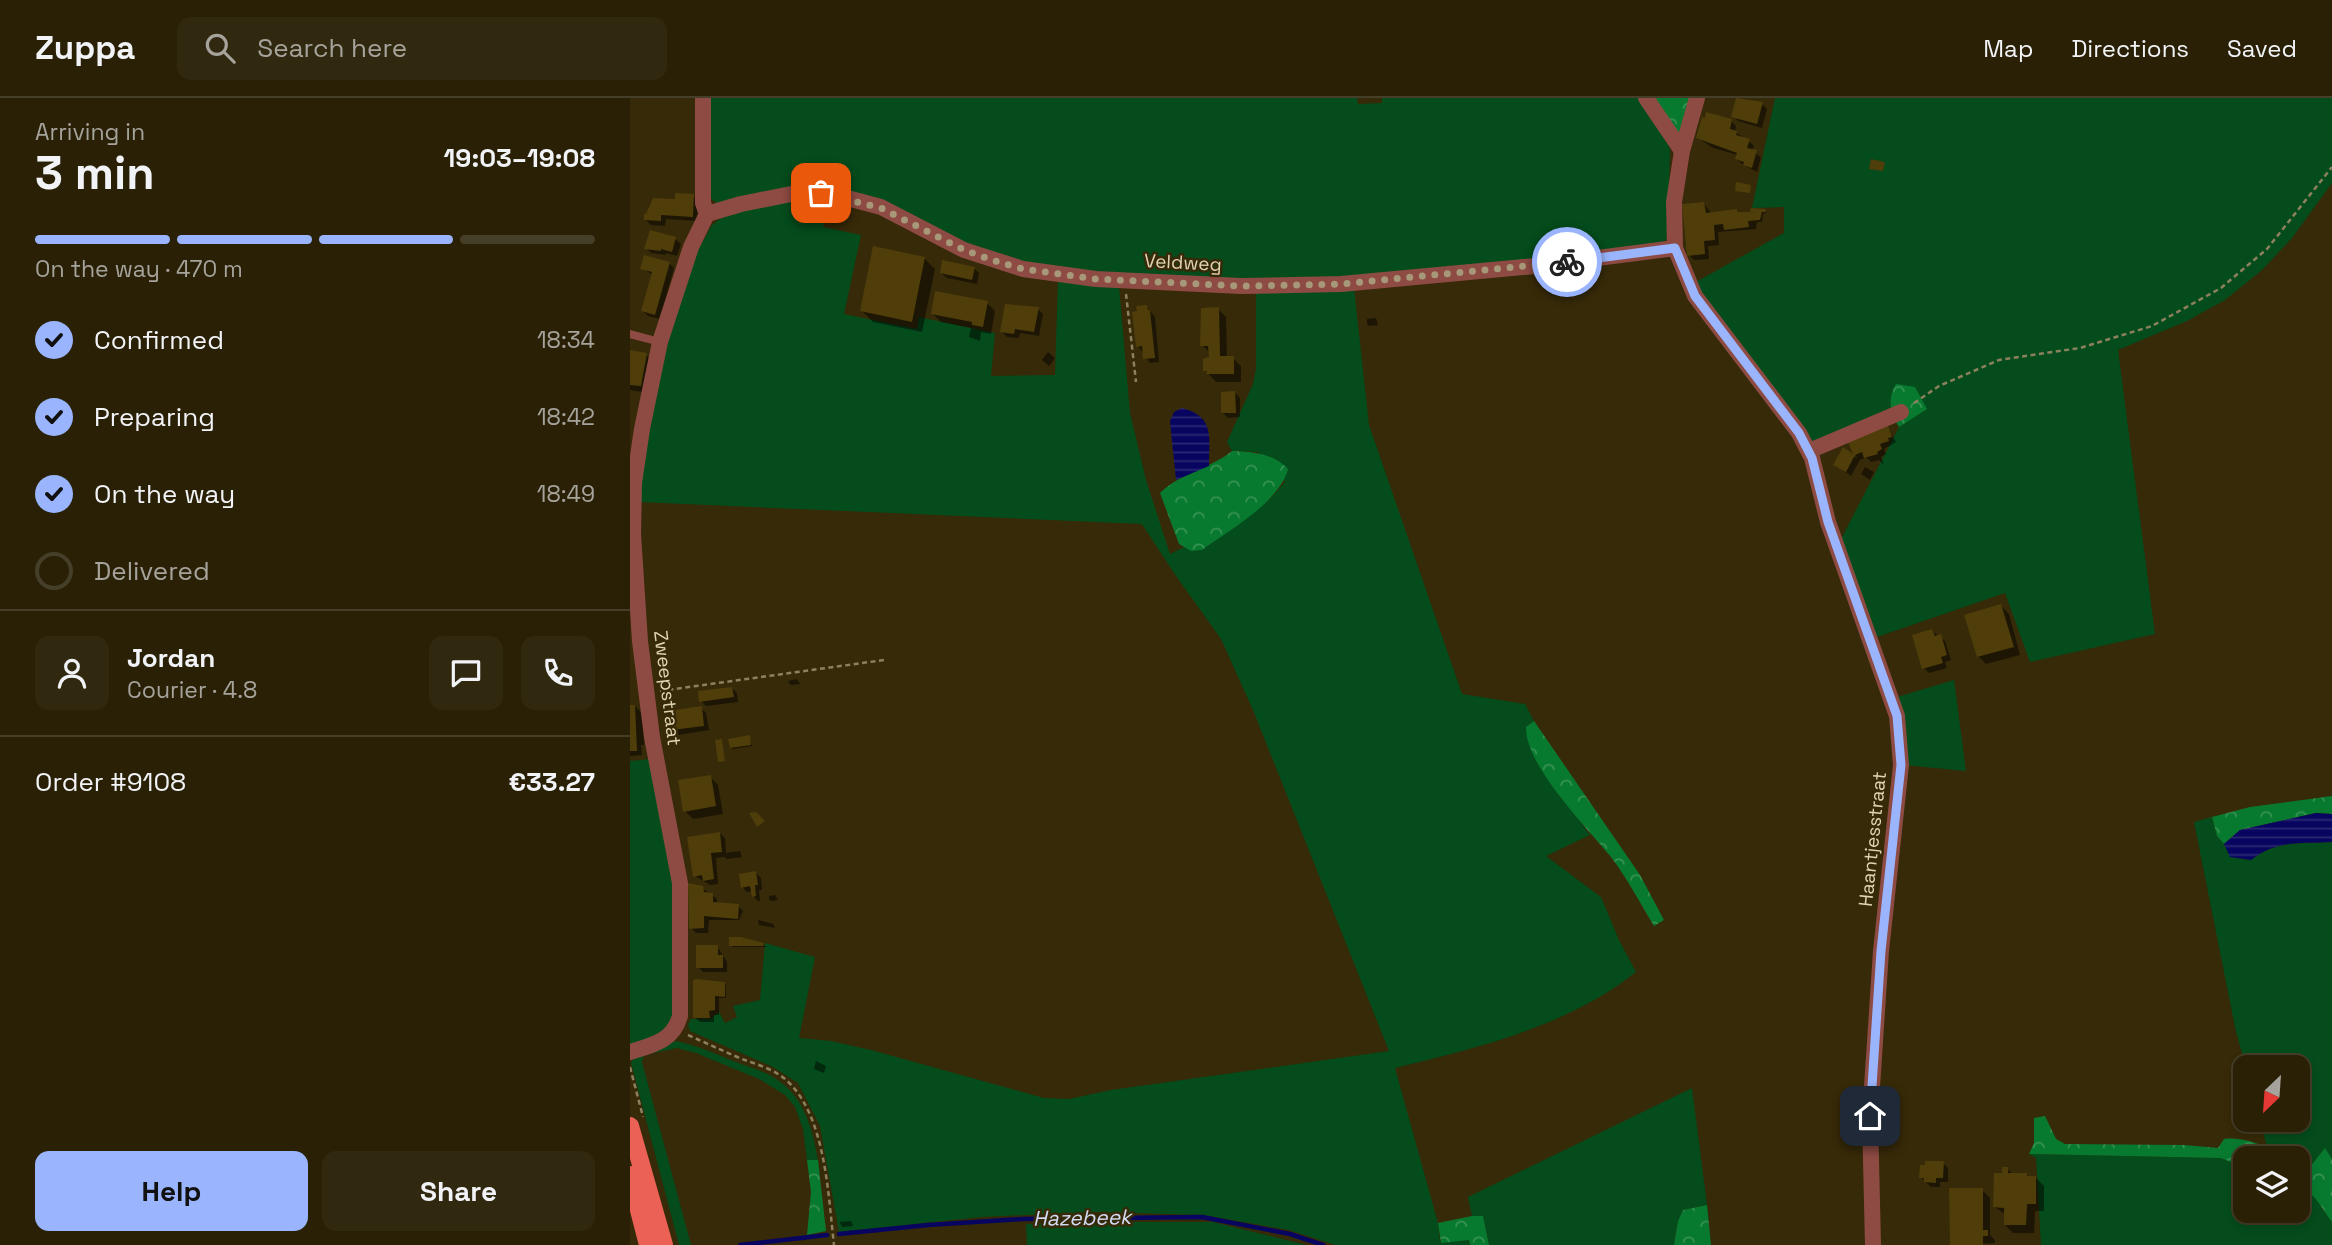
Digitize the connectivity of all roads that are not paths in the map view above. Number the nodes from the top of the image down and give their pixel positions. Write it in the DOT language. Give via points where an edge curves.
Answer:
graph roads {
  1 [pos="703,98"];
  2 [pos="1646,98"];
  3 [pos="1697,98"];
  4 [pos="1682,151"];
  5 [pos="707,214"];
  6 [pos="1675,248"];
  7 [pos="630,334"];
  8 [pos="660,342"];
  9 [pos="1901,412"];
  10 [pos="1809,451"];
  11 [pos="630,1052"];
  12 [pos="630,1126"];
  13 [pos="630,1175"];
  14 [pos="648,1245"];
  15 [pos="664,1245"];
  16 [pos="1873,1245"];
  1 -- 5 [label="street"];
  2 -- 4 [label="street"];
  3 -- 4 [label="street, Haantjesstraat"];
  4 -- 6 [label="street, Haantjesstraat" via="1674,202"];
  5 -- 6 [label="street, Veldweg" via="816,192 881,208 964,250 1014,266 1055,274 1241,286 1341,284"];
  5 -- 8 [label="street, Zweepstraat" via="691,247"];
  6 -- 10 [label="street, Haantjesstraat" via="1695,296"];
  7 -- 8 [label="lane"];
  8 -- 11 [label="street, Zweepstraat" via="634,483 635,588 652,737 680,883 680,1016 666,1040"];
  9 -- 10 [label="street"];
  10 -- 16 [label="street, Haantjesstraat" via="1828,522 1897,716 1901,765 1881,951 1870,1116"];
  12 -- 15 [label="main road"];
  13 -- 14 [label="main road"];
}
